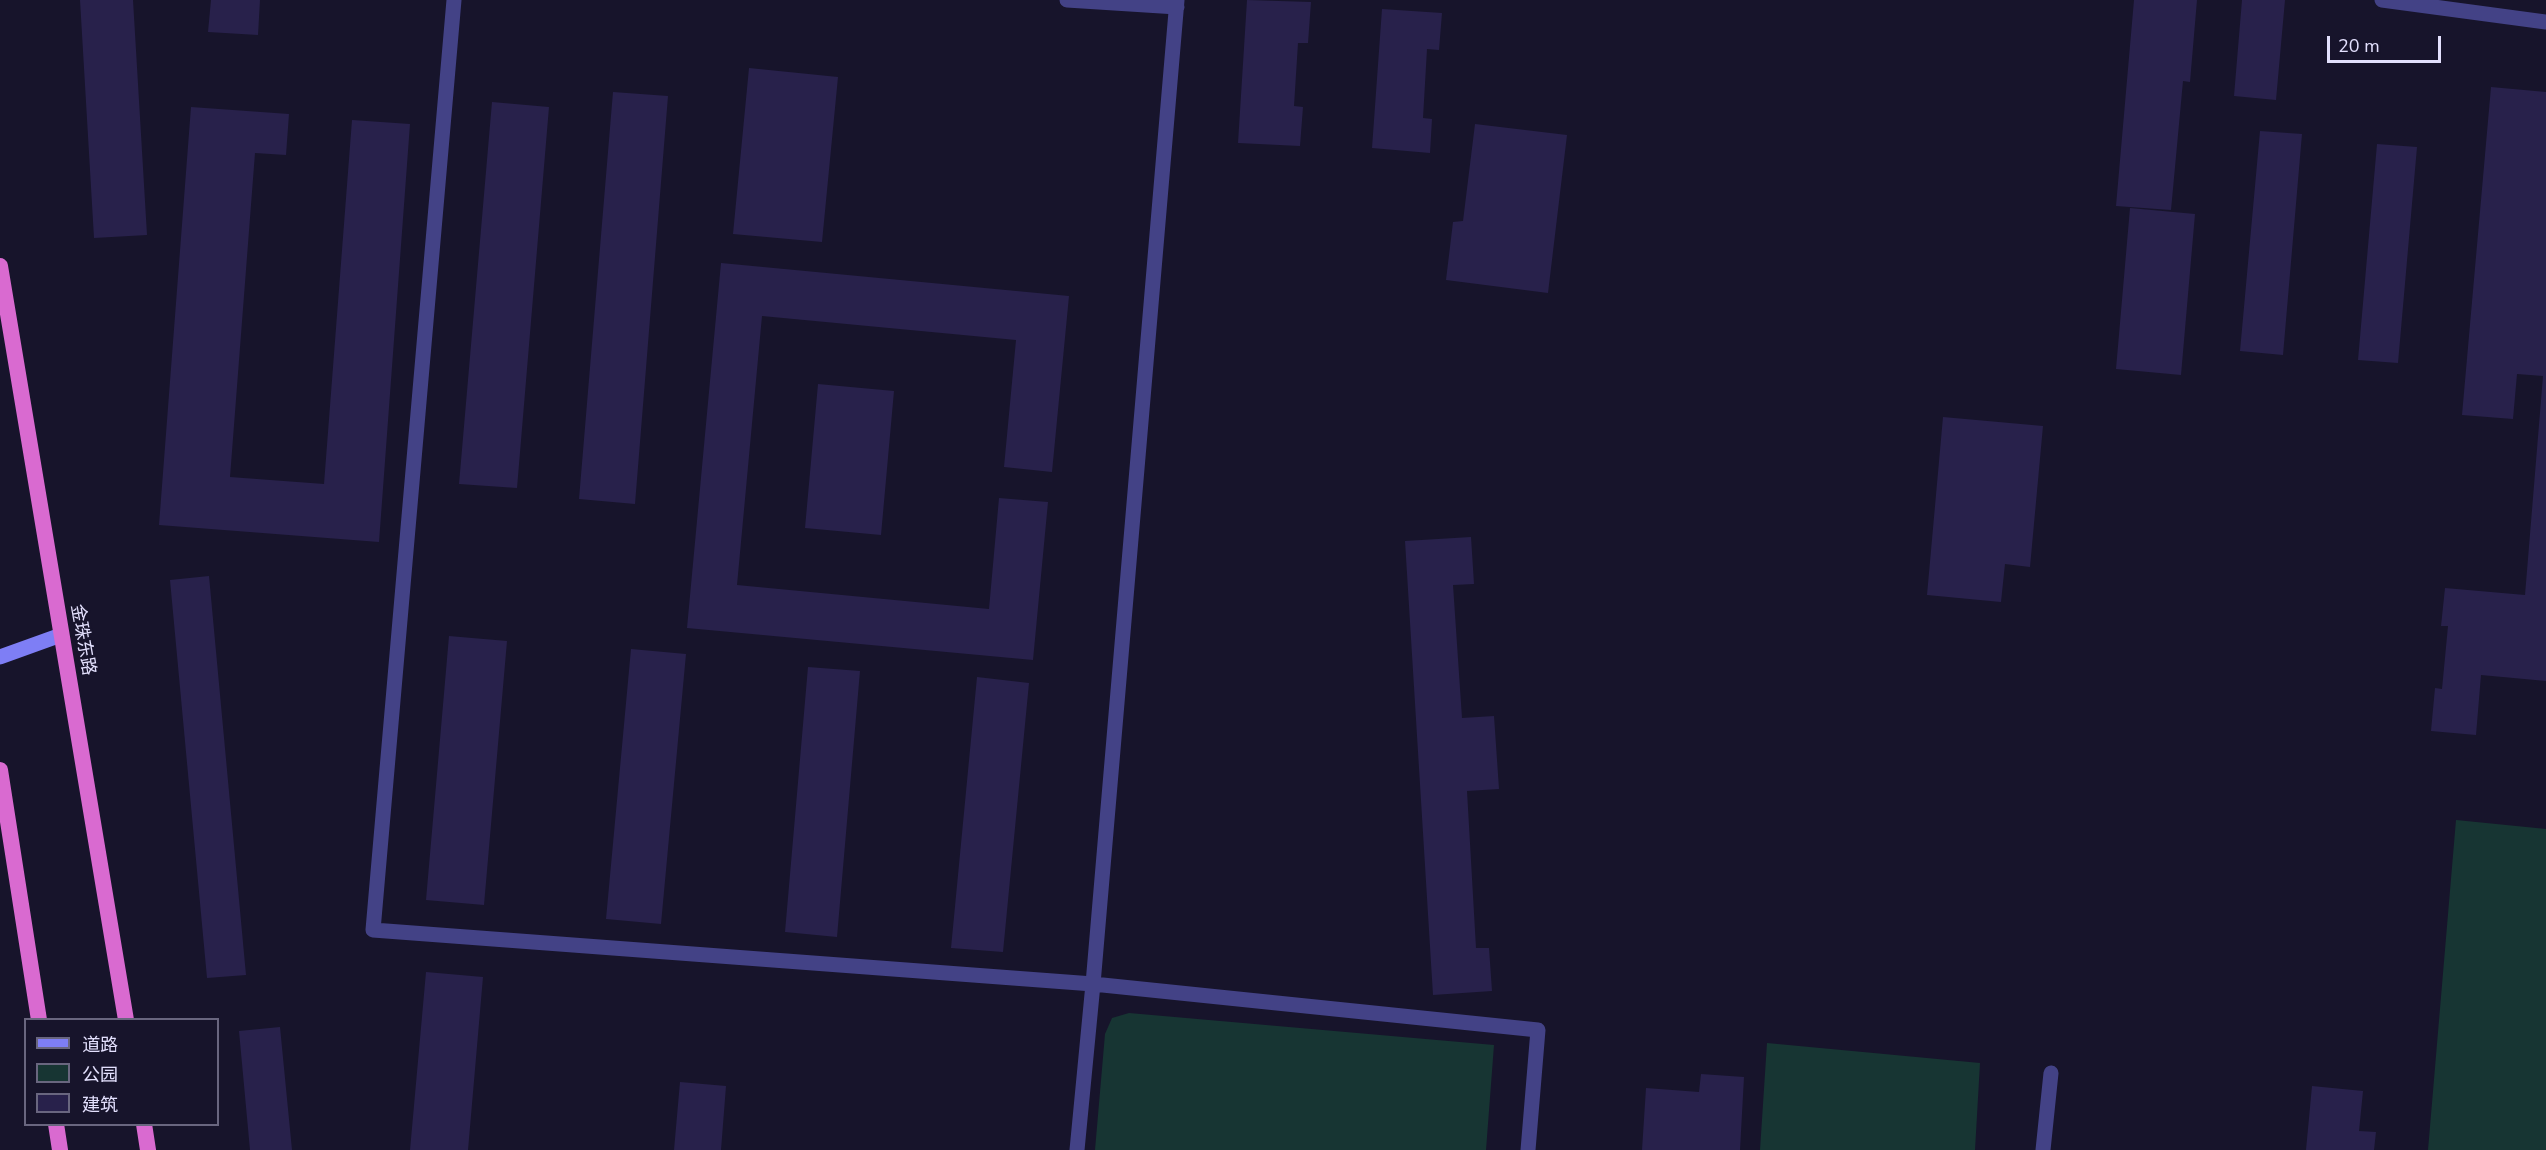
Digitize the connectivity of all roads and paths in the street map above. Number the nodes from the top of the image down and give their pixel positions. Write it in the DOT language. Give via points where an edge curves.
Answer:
graph roads {
  1 [pos="454,0"];
  2 [pos="1067,0"];
  3 [pos="2382,0"];
  4 [pos="1177,4"];
  5 [pos="2546,22"];
  6 [pos="0,266"];
  7 [pos="61,635"];
  8 [pos="0,657"];
  9 [pos="0,770"];
  10 [pos="1093,984"];
  11 [pos="39,1018"];
  12 [pos="126,1018"];
  13 [pos="2051,1073"];
  14 [pos="56,1126"];
  15 [pos="144,1126"];
  16 [pos="60,1150"];
  17 [pos="148,1150"];
  18 [pos="1077,1150"];
  19 [pos="1528,1150"];
  20 [pos="2043,1150"];
  1 -- 10 [label="street" via="373,930"];
  2 -- 4 [label="street"];
  3 -- 5 [label="street"];
  4 -- 10 [label="street"];
  6 -- 7 [label="highway, 金珠东路"];
  7 -- 8 [label="main road"];
  7 -- 12 [label="highway, 金珠东路"];
  9 -- 11 [label="highway"];
  10 -- 18 [label="street"];
  10 -- 19 [label="street" via="1538,1030"];
  13 -- 20 [label="street"];
  14 -- 16 [label="highway"];
  15 -- 17 [label="highway"];
}
